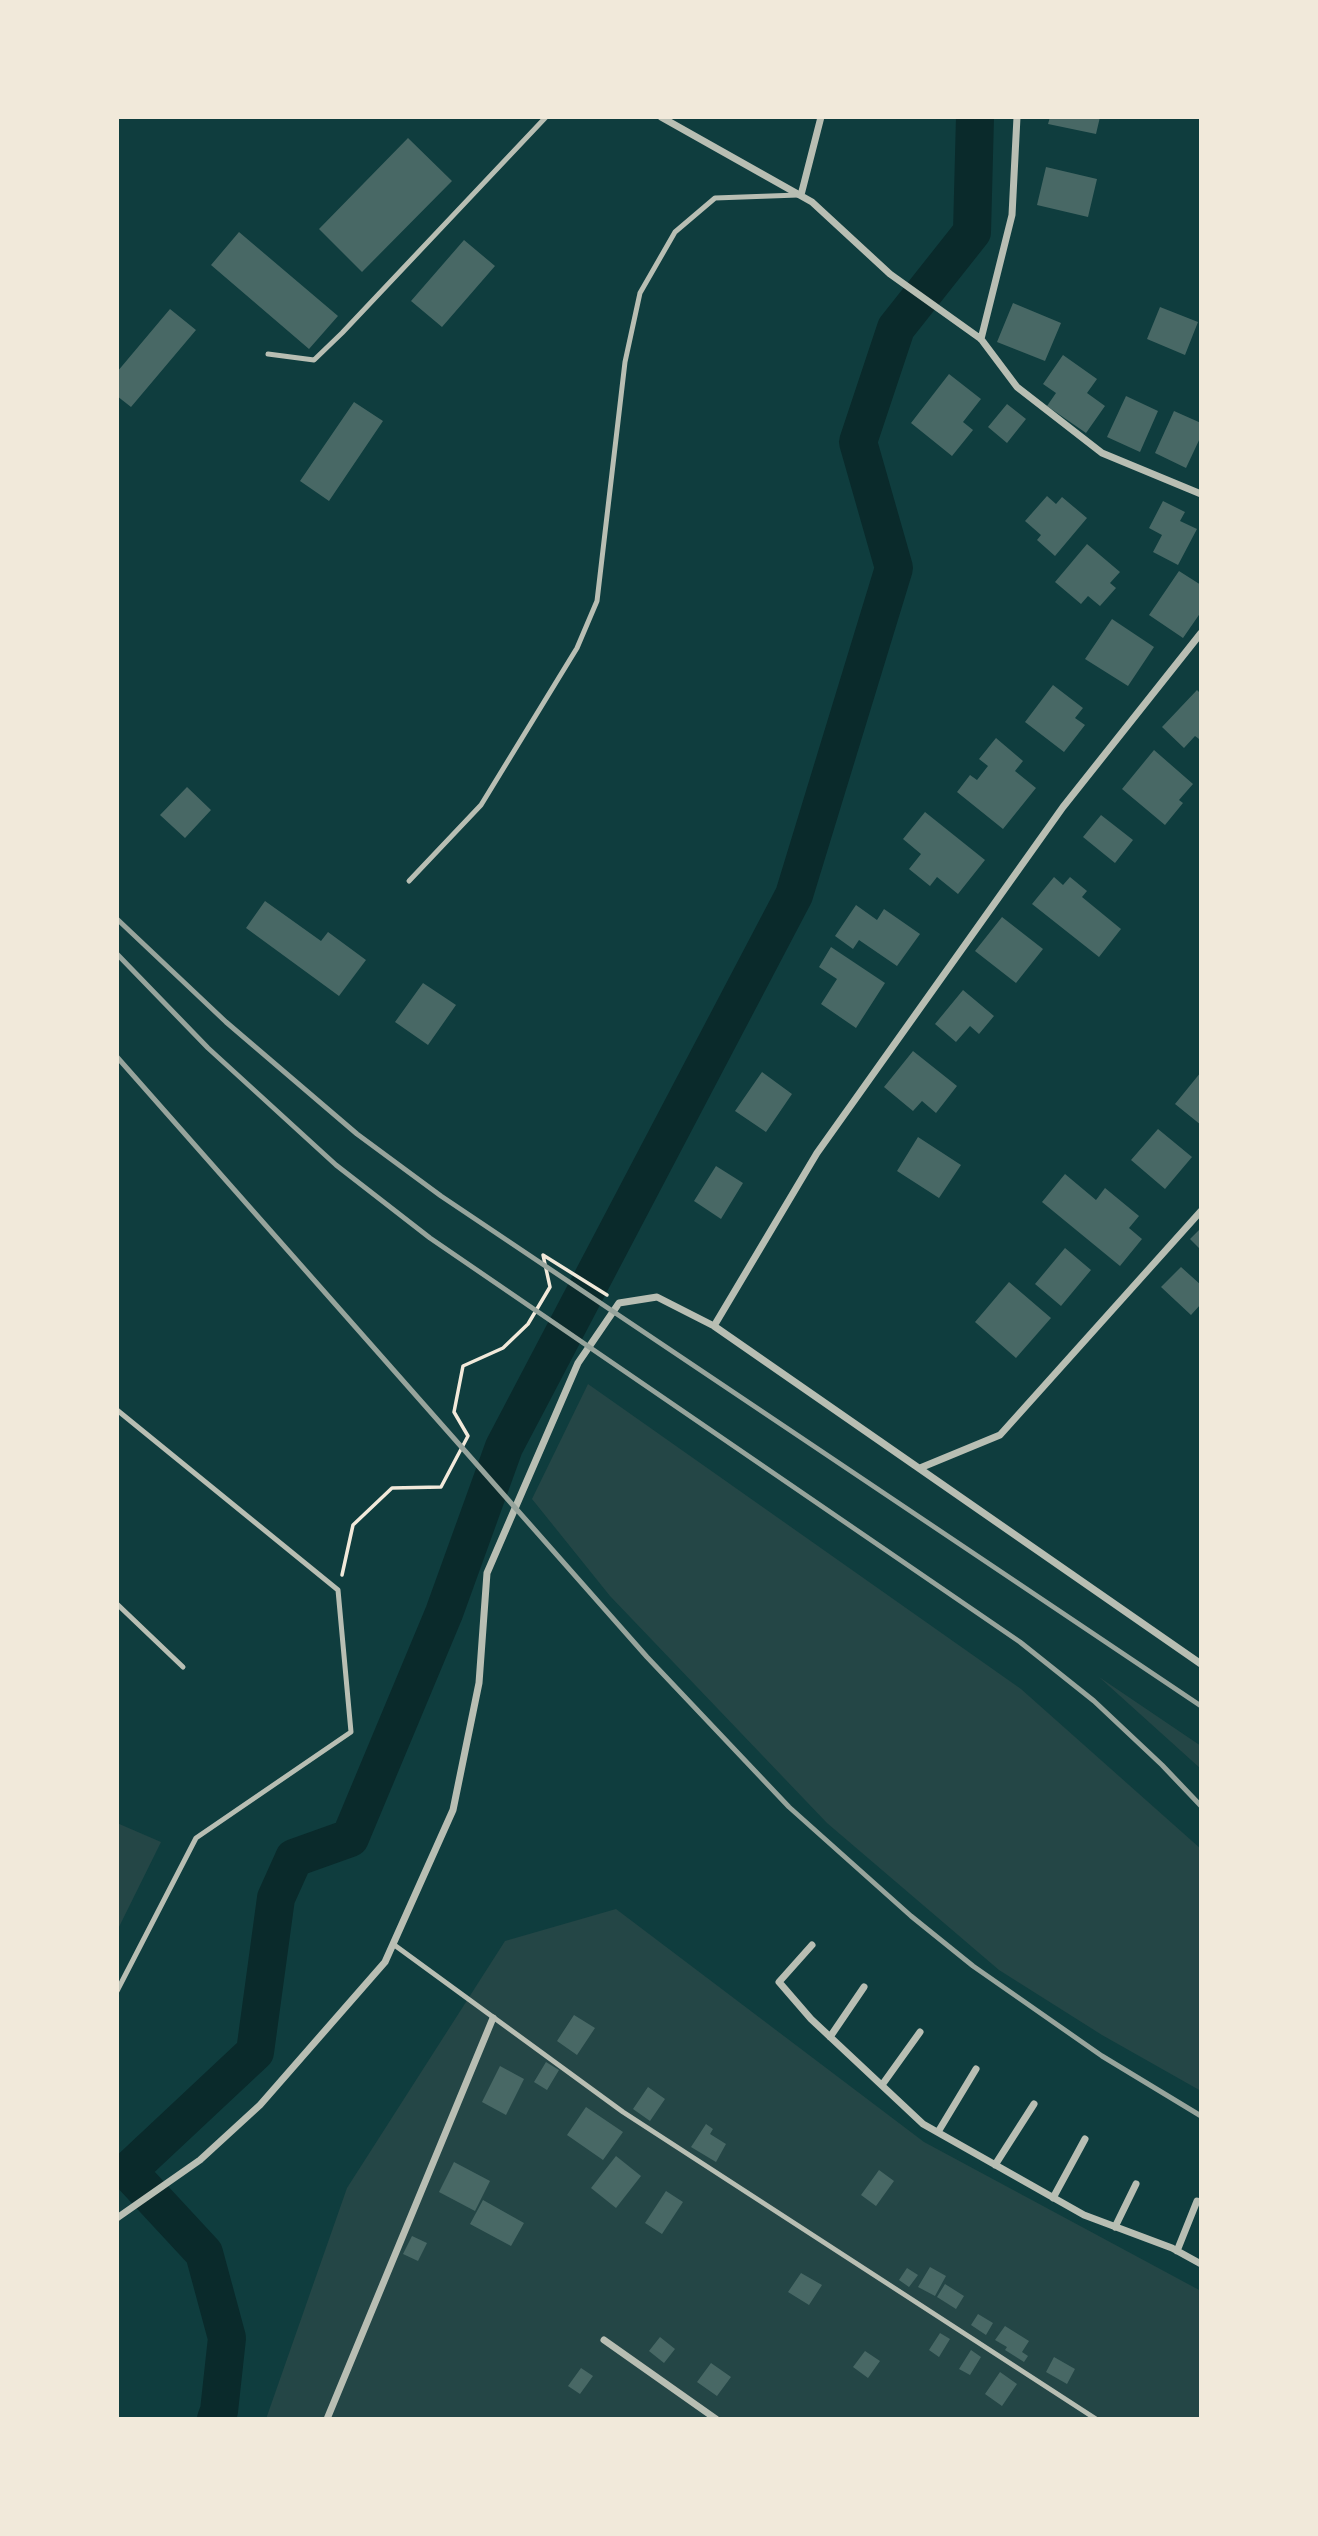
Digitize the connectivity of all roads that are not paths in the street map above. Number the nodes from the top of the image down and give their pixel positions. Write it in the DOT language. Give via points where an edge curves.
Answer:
graph roads {
  1 [pos="546,117"];
  2 [pos="661,117"];
  3 [pos="821,117"];
  4 [pos="1017,117"];
  5 [pos="801,195"];
  6 [pos="981,338"];
  7 [pos="268,354"];
  8 [pos="1201,494"];
  9 [pos="1201,633"];
  10 [pos="409,881"];
  11 [pos="1201,1211"];
  12 [pos="714,1326"];
  13 [pos="117,1410"];
  14 [pos="920,1468"];
  15 [pos="117,1604"];
  16 [pos="1201,1664"];
  17 [pos="183,1667"];
  18 [pos="393,1944"];
  19 [pos="812,1945"];
  20 [pos="864,1987"];
  21 [pos="117,1991"];
  22 [pos="494,2018"];
  23 [pos="920,2032"];
  24 [pos="830,2037"];
  25 [pos="976,2069"];
  26 [pos="881,2085"];
  27 [pos="1034,2104"];
  28 [pos="938,2132"];
  29 [pos="1085,2139"];
  30 [pos="995,2165"];
  31 [pos="1136,2184"];
  32 [pos="1053,2198"];
  33 [pos="1198,2202"];
  34 [pos="117,2218"];
  35 [pos="1115,2227"];
  36 [pos="1177,2251"];
  37 [pos="1201,2264"];
  38 [pos="604,2340"];
  39 [pos="327,2419"];
  40 [pos="716,2419"];
  41 [pos="1096,2419"];
  1 -- 7 [label="lane" via="314,360"];
  2 -- 5 [label="street"];
  3 -- 5 [label="street"];
  4 -- 6 [label="street" via="1012,215"];
  5 -- 6 [label="street" via="890,274"];
  5 -- 10 [label="lane" via="715,198 675,232 640,293 625,362 597,601 577,648 481,806"];
  6 -- 8 [label="street" via="1017,387 1102,453"];
  9 -- 12 [label="street" via="1063,807 817,1153"];
  11 -- 14 [label="street" via="1000,1434"];
  12 -- 14 [label="street"];
  12 -- 18 [label="street" via="657,1297 619,1303 578,1363 487,1573 479,1683 453,1810"];
  13 -- 21 [label="lane" via="338,1590 351,1732 196,1838"];
  14 -- 16 [label="street"];
  15 -- 17 [label="lane"];
  18 -- 22 [label="lane"];
  18 -- 34 [label="street" via="385,1962 260,2105 200,2160"];
  19 -- 24 [label="street" via="779,1982"];
  20 -- 24 [label="street"];
  22 -- 39 [label="street"];
  22 -- 41 [label="lane" via="623,2112"];
  23 -- 26 [label="street"];
  24 -- 26 [label="street"];
  25 -- 28 [label="street"];
  26 -- 28 [label="street"];
  27 -- 30 [label="street"];
  28 -- 30 [label="street"];
  29 -- 32 [label="street"];
  30 -- 32 [label="street"];
  31 -- 35 [label="street"];
  32 -- 35 [label="street"];
  33 -- 36 [label="street"];
  35 -- 36 [label="street"];
  36 -- 37 [label="street"];
  38 -- 40 [label="street"];
}
